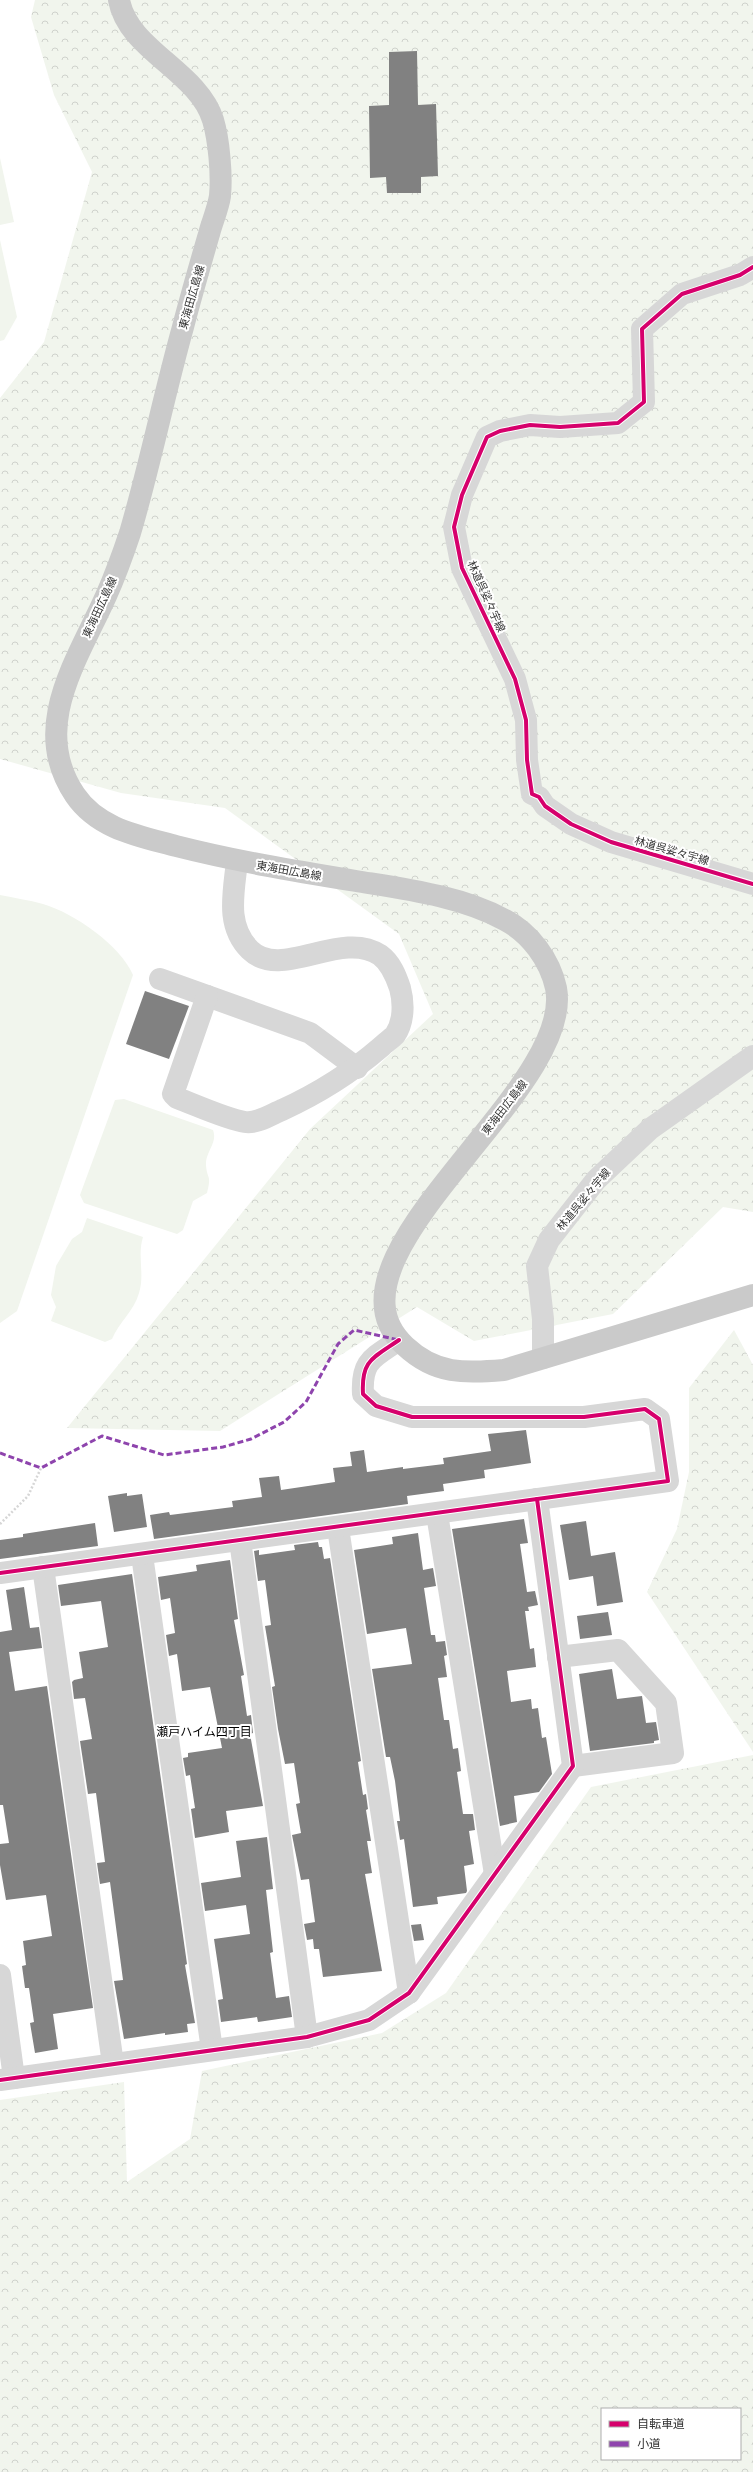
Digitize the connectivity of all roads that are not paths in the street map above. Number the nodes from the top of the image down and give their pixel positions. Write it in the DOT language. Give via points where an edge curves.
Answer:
graph roads {
  1 [pos="119,0"];
  2 [pos="753,267"];
  3 [pos="237,861"];
  4 [pos="753,884"];
  5 [pos="160,979"];
  6 [pos="207,996"];
  7 [pos="753,1056"];
  8 [pos="358,1068"];
  9 [pos="753,1295"];
  10 [pos="399,1340"];
  11 [pos="543,1358"];
  12 [pos="536,1499"];
  13 [pos="437,1514"];
  14 [pos="338,1528"];
  15 [pos="240,1540"];
  16 [pos="142,1555"];
  17 [pos="43,1567"];
  18 [pos="0,1573"];
  19 [pos="558,1657"];
  20 [pos="573,1766"];
  21 [pos="495,1874"];
  22 [pos="0,1975"];
  23 [pos="409,1993"];
  24 [pos="307,2037"];
  25 [pos="212,2050"];
  26 [pos="113,2064"];
  27 [pos="7,2079"];
  1 -- 3 [label="main road, 東海田広島線" via="120,8 140,38 202,96 212,118 218,147 220,196 181,331 129,534 108,594 79,650 65,684 57,717 55,744 64,774 76,796 96,819 137,836"];
  2 -- 4 [label="street, 林道呉娑々宇線" via="740,276 682,294 642,329 644,402 618,423 560,427 530,425 500,431 487,438 462,495 454,527 462,568 516,679 526,720 527,760 532,794 571,824 611,842"];
  3 -- 8 [label="street" via="231,913 238,934 250,950 262,957 283,960 296,959 309,953 352,947 379,955 389,964 397,977 402,996 402,1018 395,1035"];
  3 -- 10 [label="main road, 東海田広島線" via="413,891 470,905 506,920 529,937 546,961 556,990 555,1022 534,1069 413,1225 396,1255 386,1280 384,1303 389,1322"];
  5 -- 6 [label="street"];
  6 -- 8 [label="street" via="310,1033"];
  6 -- 8 [label="street" via="173,1094 177,1098 246,1122 259,1120"];
  7 -- 11 [label="street, 林道呉娑々宇線" via="650,1129 596,1180 549,1240 537,1266 543,1319"];
  9 -- 11 [label="main road, 東海田広島線"];
  10 -- 11 [label="main road, 東海田広島線" via="416,1355 439,1368 465,1373 504,1370"];
  10 -- 12 [label="street" via="369,1361 362,1376 363,1394 376,1406 412,1417 584,1417 645,1409 659,1419 668,1482"];
  12 -- 13 [label="street"];
  12 -- 19 [label="street"];
  13 -- 14 [label="street"];
  13 -- 21 [label="street"];
  14 -- 15 [label="street"];
  14 -- 23 [label="street"];
  15 -- 16 [label="street"];
  15 -- 24 [label="street"];
  16 -- 17 [label="street"];
  16 -- 25 [label="street"];
  17 -- 18 [label="street"];
  17 -- 26 [label="street"];
  19 -- 20 [label="street"];
  19 -- 20 [label="street" via="618,1650 666,1703 673,1752"];
  20 -- 21 [label="street"];
  21 -- 23 [label="street"];
  22 -- 27 [label="street"];
  23 -- 24 [label="street" via="369,2020"];
  24 -- 25 [label="street"];
  25 -- 26 [label="street"];
  26 -- 27 [label="street"];
}
